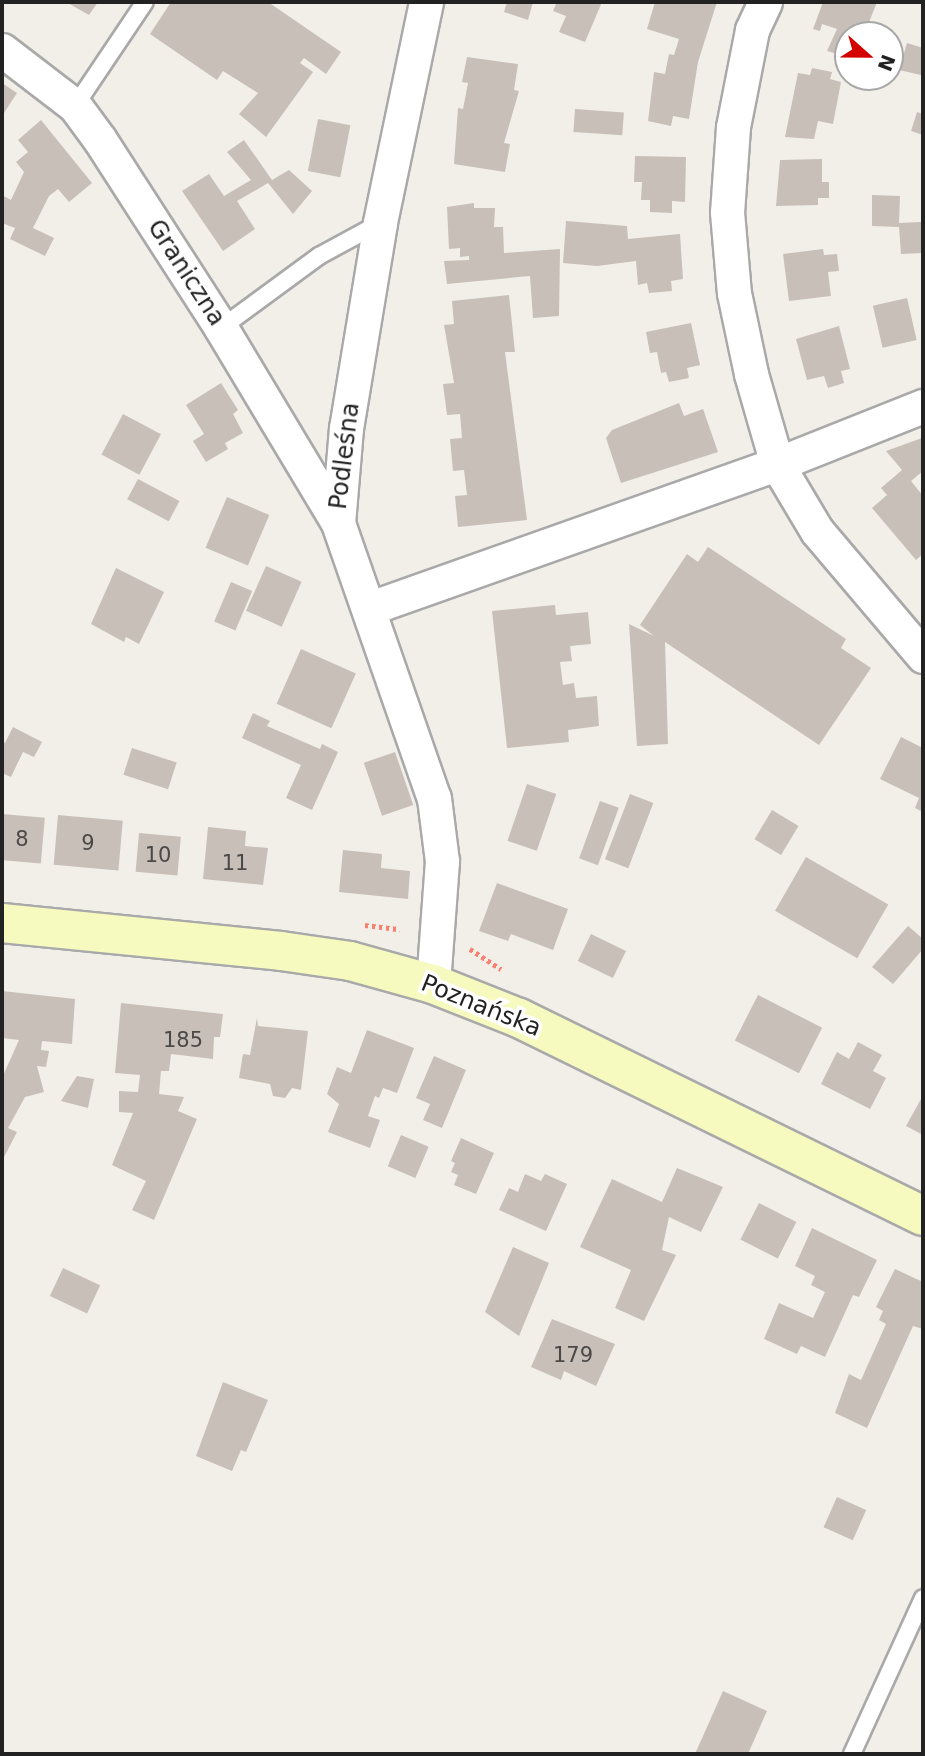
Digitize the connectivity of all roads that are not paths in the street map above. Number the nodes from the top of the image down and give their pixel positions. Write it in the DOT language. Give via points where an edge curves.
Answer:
graph roads {
  1 [pos="145,2"];
  2 [pos="426,2"];
  3 [pos="765,2"];
  4 [pos="2,50"];
  5 [pos="75,106"];
  6 [pos="380,223"];
  7 [pos="221,328"];
  8 [pos="923,406"];
  9 [pos="777,464"];
  10 [pos="338,523"];
  11 [pos="370,608"];
  12 [pos="923,656"];
  13 [pos="2,923"];
  14 [pos="433,984"];
  15 [pos="923,1216"];
  16 [pos="923,1598"];
  17 [pos="852,1754"];
  1 -- 5 [label="lane"];
  2 -- 6 [label="street, Podleśna"];
  3 -- 9 [label="street" via="752,30 733,127 727,212 734,293"];
  4 -- 5 [label="street, Graniczna"];
  5 -- 7 [label="street, Graniczna"];
  6 -- 7 [label="lane" via="320,256"];
  6 -- 10 [label="street, Podleśna" via="346,428"];
  7 -- 10 [label="street, Graniczna"];
  8 -- 9 [label="street"];
  9 -- 11 [label="street"];
  9 -- 12 [label="street" via="817,531"];
  10 -- 11 [label="street, Podleśna"];
  11 -- 14 [label="street, Podleśna" via="434,798 442,861"];
  13 -- 14 [label="street, Poznańska" via="281,951 350,961"];
  14 -- 15 [label="street, Poznańska" via="519,1018"];
  16 -- 17 [label="lane"];
}
